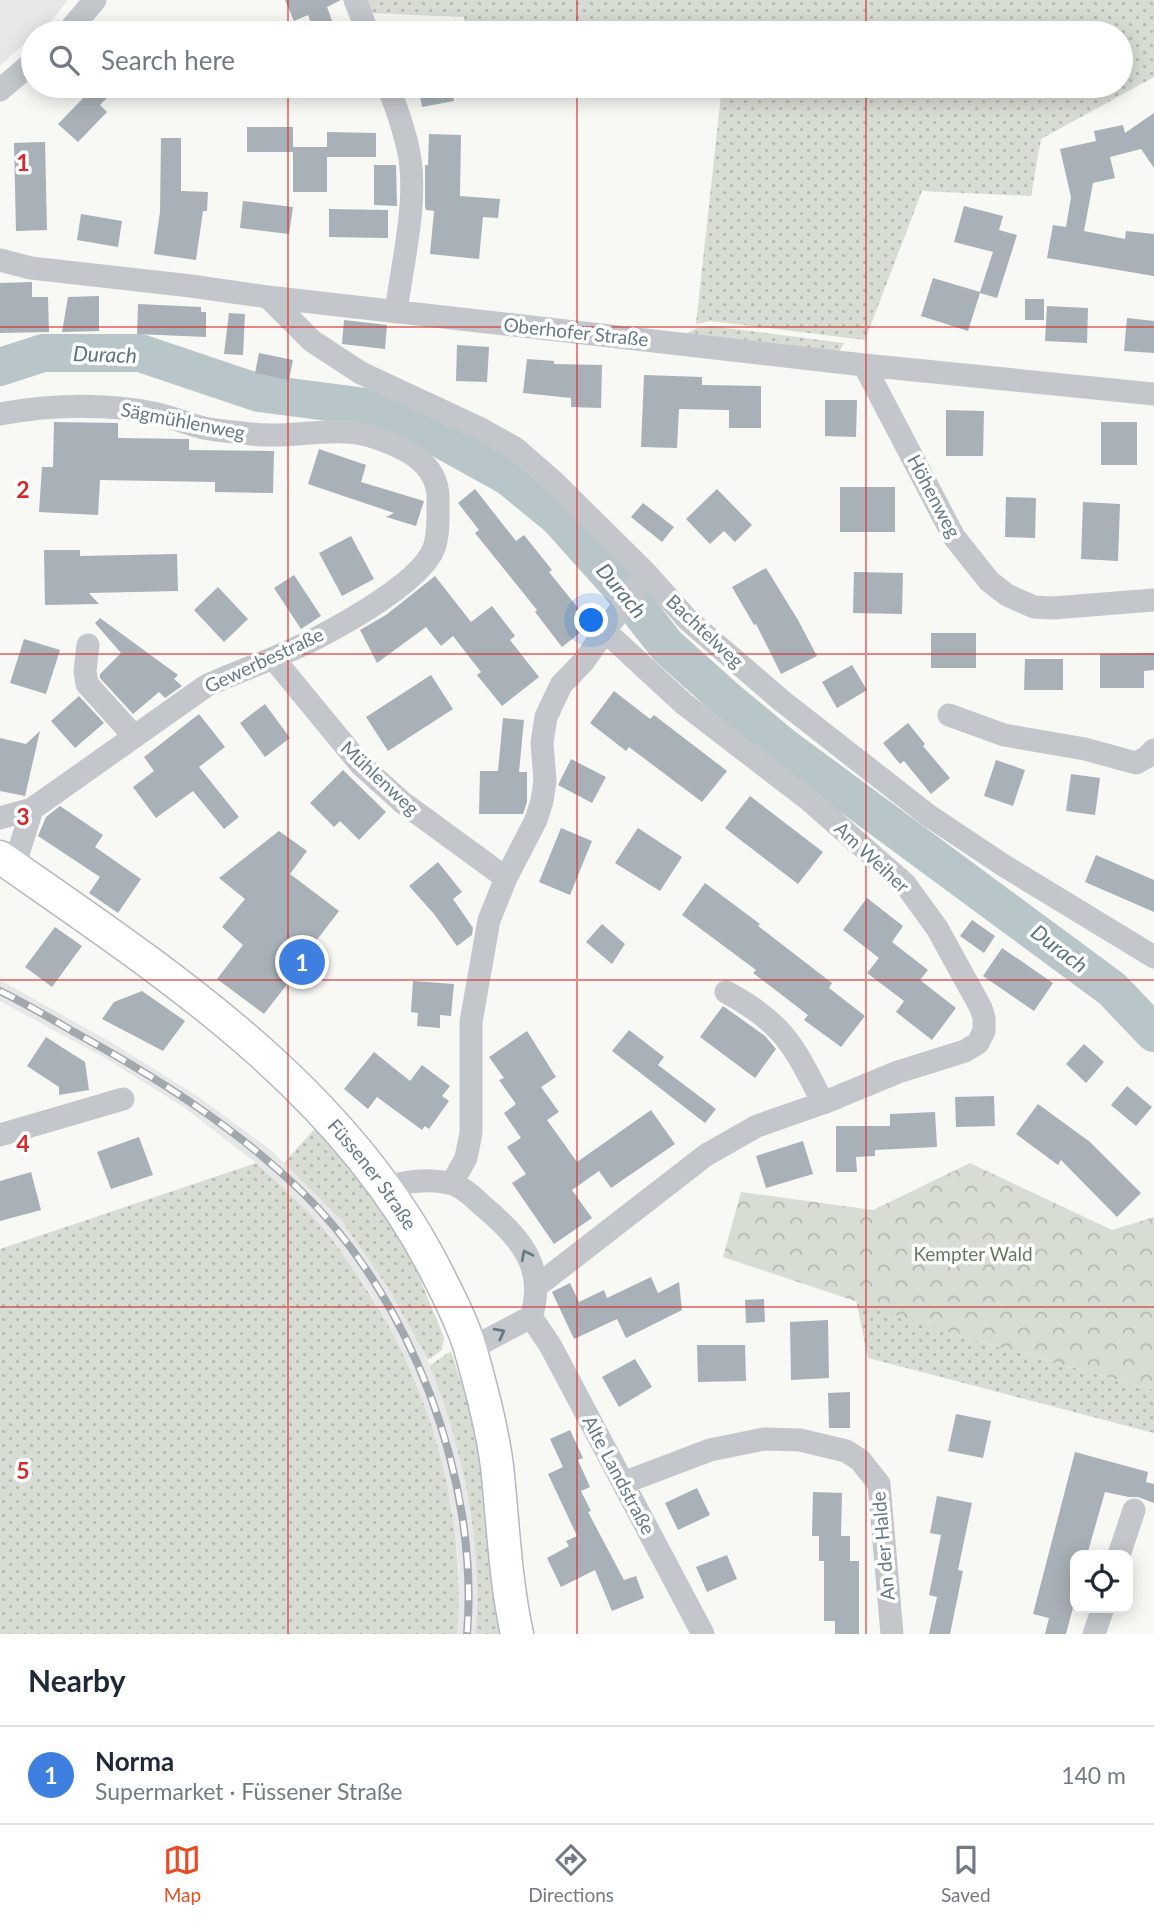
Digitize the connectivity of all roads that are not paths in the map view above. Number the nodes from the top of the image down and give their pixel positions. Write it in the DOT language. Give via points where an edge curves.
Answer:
graph roads {
  1 [pos="95,0"];
  2 [pos="355,0"];
  3 [pos="77,21"];
  4 [pos="363,21"];
  5 [pos="21,72"];
  6 [pos="0,90"];
  7 [pos="392,98"];
  8 [pos="0,260"];
  9 [pos="268,297"];
  10 [pos="396,312"];
  11 [pos="864,365"];
  12 [pos="1154,394"];
  13 [pos="0,414"];
  14 [pos="436,478"];
  15 [pos="643,578"];
  16 [pos="1154,600"];
  17 [pos="609,626"];
  18 [pos="88,645"];
  19 [pos="273,658"];
  20 [pos="949,715"];
  21 [pos="134,736"];
  22 [pos="1154,750"];
  23 [pos="32,809"];
  24 [pos="0,818"];
  25 [pos="7,862"];
  26 [pos="506,878"];
  27 [pos="1154,957"];
  28 [pos="726,992"];
  29 [pos="123,1098"];
  30 [pos="822,1103"];
  31 [pos="0,1135"];
  32 [pos="452,1183"];
  33 [pos="385,1187"];
  34 [pos="537,1286"];
  35 [pos="531,1317"];
  36 [pos="468,1343"];
  37 [pos="623,1483"];
  38 [pos="1134,1510"];
  39 [pos="1121,1550"];
  40 [pos="1101,1613"];
  41 [pos="517,1634"];
  42 [pos="703,1634"];
  43 [pos="892,1634"];
  44 [pos="1094,1634"];
  1 -- 3 [label="street"];
  2 -- 4 [label="street"];
  5 -- 6 [label="street"];
  7 -- 10 [label="street" via="410,162 410,207"];
  8 -- 9 [label="street, Oberhofer Straße" via="31,268"];
  9 -- 10 [label="street, Oberhofer Straße"];
  9 -- 15 [label="street, Bachtelweg" via="312,341 361,373 515,448 554,482"];
  10 -- 11 [label="street, Oberhofer Straße"];
  11 -- 12 [label="street, Oberhofer Straße"];
  11 -- 16 [label="street, Höhenweg" via="954,537 989,581 1034,607"];
  13 -- 14 [label="street, Sägmühlenweg" via="100,407 260,435 363,434 410,452"];
  14 -- 19 [label="street, Gewerbestraße" via="434,550 409,580 359,613"];
  15 -- 17 [label="street"];
  15 -- 27 [label="street, Bachtelweg" via="782,701 928,815"];
  17 -- 26 [label="street" via="561,685 546,717 542,801"];
  17 -- 30 [label="street, Am Weiher" via="684,704 809,800 905,884 937,928 981,1008 984,1031 972,1047"];
  18 -- 21 [label="street" via="87,684"];
  19 -- 21 [label="street, Gewerbestraße" via="206,686"];
  19 -- 26 [label="street, Mühlenweg" via="361,765 402,802"];
  20 -- 22 [label="street" via="1004,735 1136,762"];
  21 -- 23 [label="street, Gewerbestraße"];
  23 -- 24 [label="street, Gewerbestraße"];
  23 -- 25 [label="street"];
  25 -- 33 [label="main road, Füssener Straße" via="264,1054 343,1134"];
  26 -- 32 [label="street" via="489,920 471,1022 471,1133 466,1158"];
  28 -- 30 [label="street" via="781,1032"];
  29 -- 31 [label="street"];
  30 -- 34 [label="street, Am Weiher" via="757,1126 706,1155"];
  32 -- 33 [label="street" via="421,1179"];
  34 -- 32 [label="street, one-way" via="525,1250 508,1229"];
  33 -- 36 [label="main road, Füssener Straße" via="422,1243"];
  34 -- 35 [label="street"];
  36 -- 35 [label="street, one-way"];
  35 -- 37 [label="street, Alte Landstraße"];
  36 -- 41 [label="main road, Füssener Straße" via="496,1463"];
  37 -- 42 [label="street, Alte Landstraße"];
  37 -- 43 [label="street, An der Halde" via="710,1450 764,1438 800,1440 846,1451 860,1460 879,1485"];
  38 -- 39 [label="street"];
  40 -- 44 [label="street"];
}
